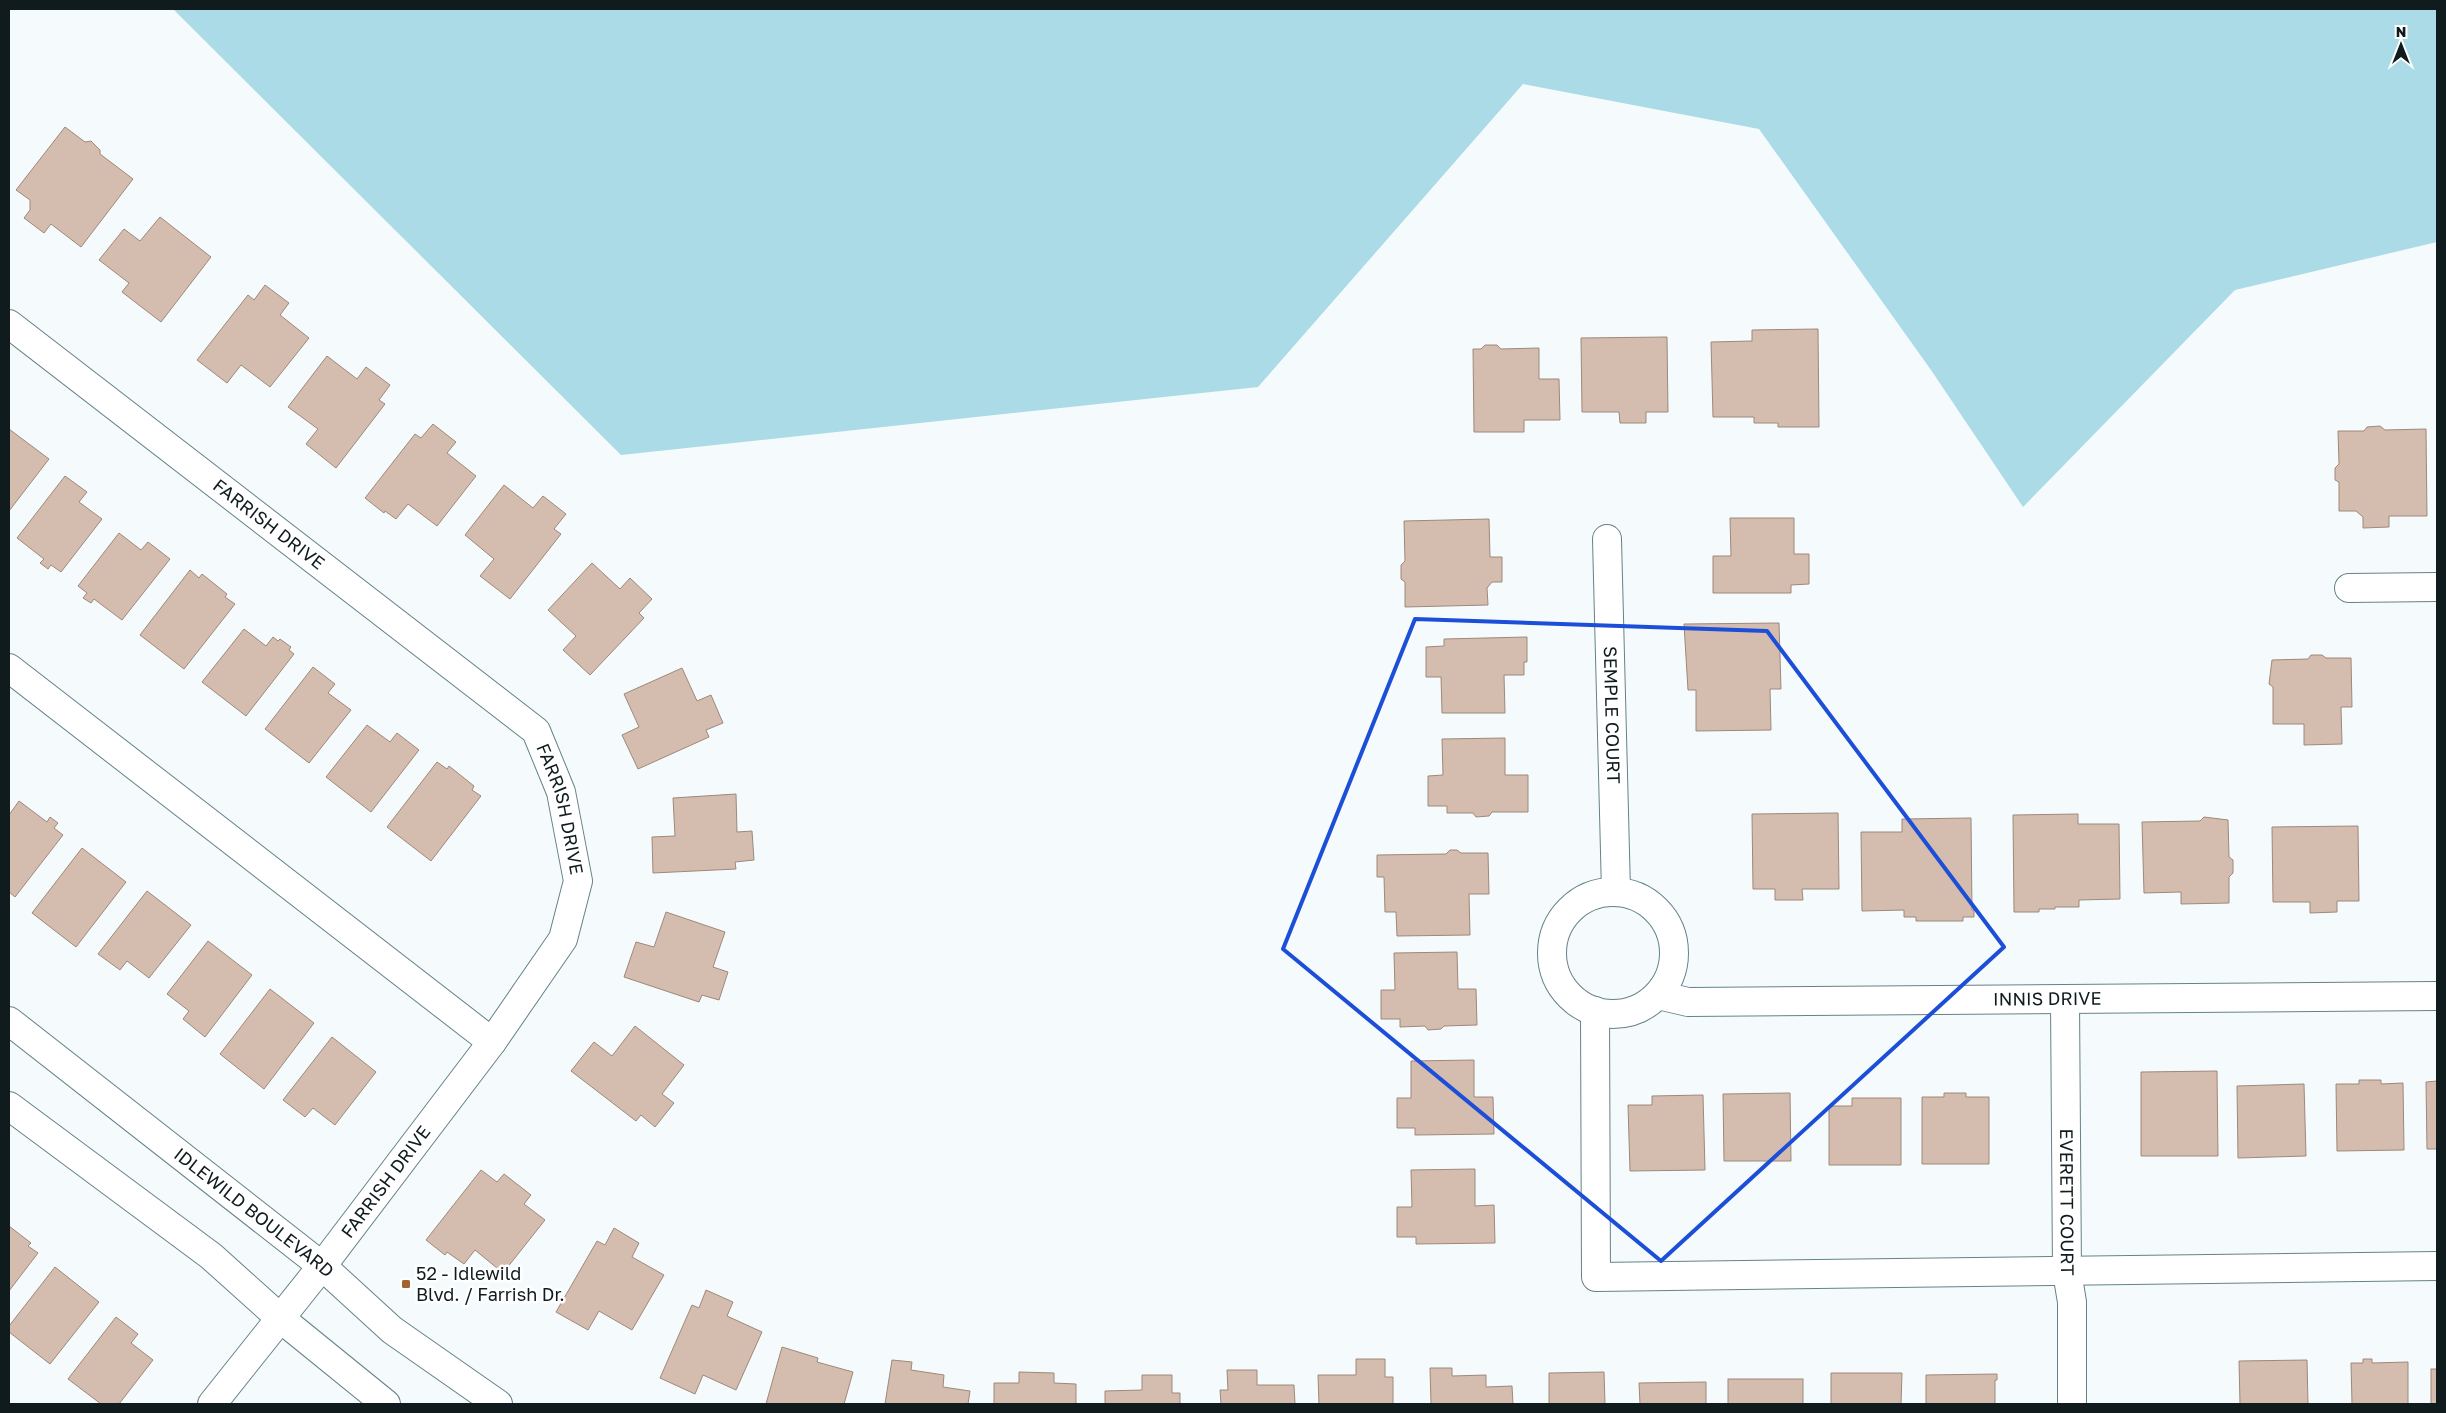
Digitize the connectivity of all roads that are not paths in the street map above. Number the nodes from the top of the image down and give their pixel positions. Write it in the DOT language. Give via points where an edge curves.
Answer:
graph roads {
  1 [pos="9,324"];
  2 [pos="1606,539"];
  3 [pos="2437,587"];
  4 [pos="2349,588"];
  5 [pos="9,668"];
  6 [pos="1616,892"];
  7 [pos="1658,995"];
  8 [pos="2437,996"];
  9 [pos="2066,1001"];
  10 [pos="1595,1011"];
  11 [pos="9,1021"];
  12 [pos="492,1042"];
  13 [pos="9,1106"];
  14 [pos="322,1266"];
  15 [pos="2437,1266"];
  16 [pos="2067,1272"];
  17 [pos="280,1318"];
  18 [pos="212,1404"];
  19 [pos="386,1404"];
  20 [pos="498,1404"];
  21 [pos="2072,1404"];
  1 -- 12 [label="street, FARRISH DRIVE" via="536,731 561,792 578,881 563,939"];
  2 -- 6 [label="street, SEMPLE COURT"];
  3 -- 4 [label="street"];
  5 -- 12 [label="street"];
  6 -- 7 [label="street" via="1636,896 1653,906 1666,921 1674,939 1670,978"];
  6 -- 10 [label="street" via="1597,894 1579,902 1565,915 1555,932 1552,952 1555,971 1563,989 1577,1002"];
  7 -- 9 [label="street, INNIS DRIVE" via="1688,1002"];
  7 -- 10 [label="street" via="1645,1006 1629,1012"];
  8 -- 9 [label="street, INNIS DRIVE"];
  9 -- 16 [label="street, EVERETT COURT"];
  10 -- 16 [label="street" via="1596,1277"];
  11 -- 14 [label="street, IDLEWILD BOULEVARD"];
  12 -- 14 [label="street, FARRISH DRIVE"];
  13 -- 17 [label="street" via="211,1256"];
  14 -- 17 [label="street, FARRISH DRIVE"];
  14 -- 20 [label="street, IDLEWILD BOULEVARD" via="392,1330"];
  15 -- 16 [label="street"];
  16 -- 21 [label="street, EVERETT COURT" via="2072,1302"];
  17 -- 18 [label="street, FARRISH DRIVE"];
  17 -- 19 [label="street"];
}
